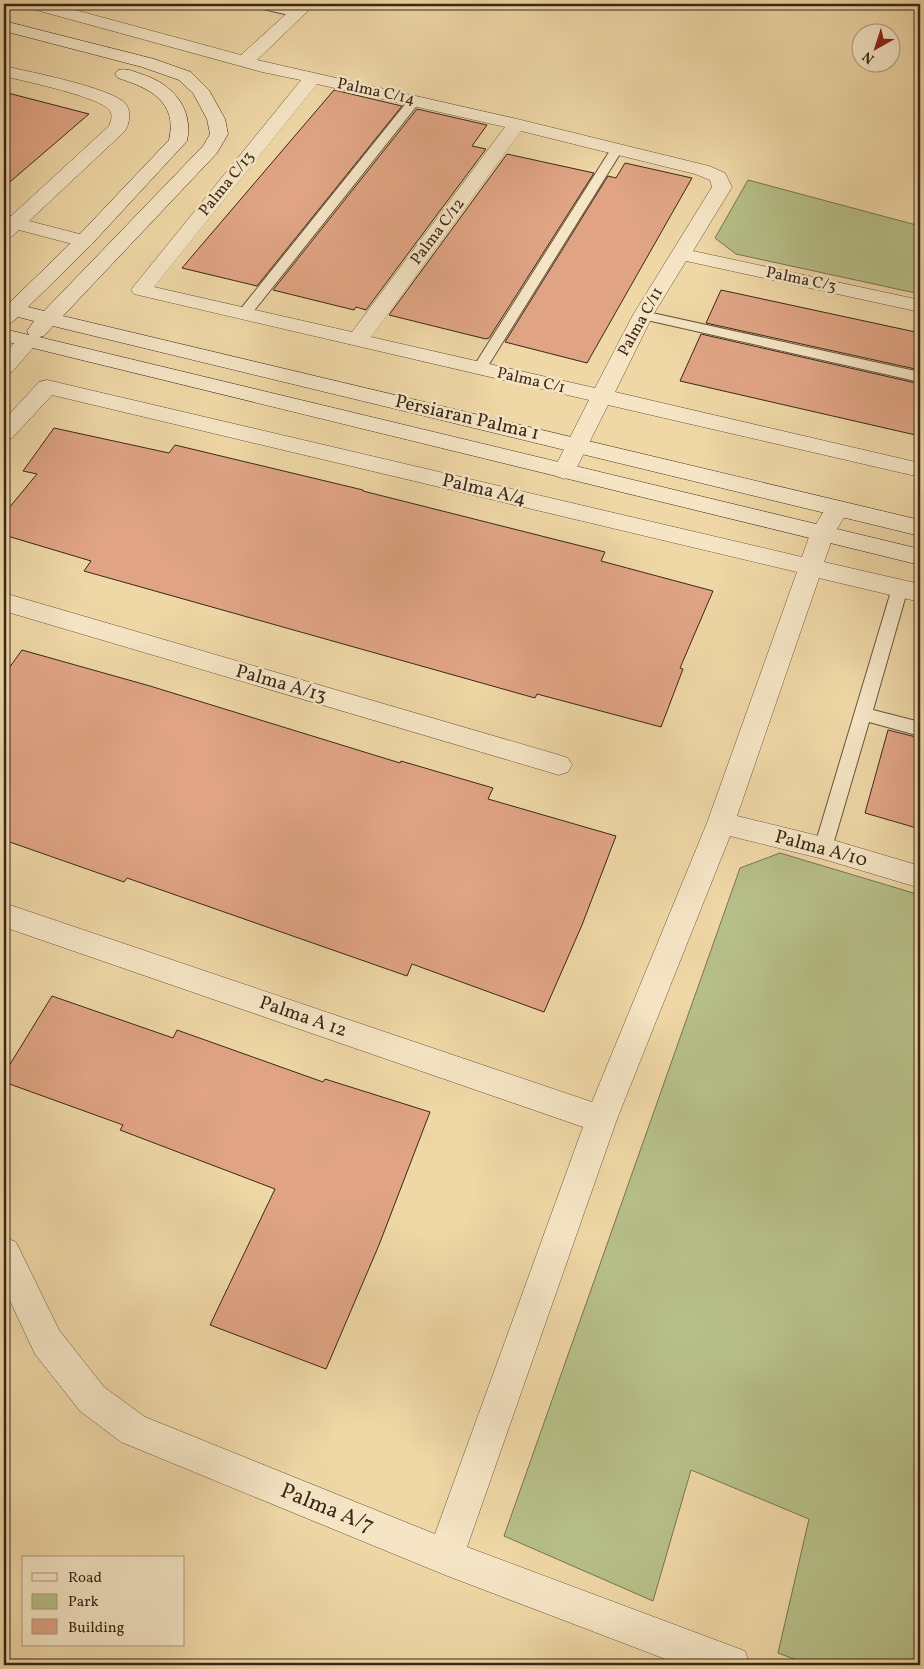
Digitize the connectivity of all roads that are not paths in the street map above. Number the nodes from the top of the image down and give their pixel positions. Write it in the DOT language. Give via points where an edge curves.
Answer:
graph roads {
  1 [pos="35,4"];
  2 [pos="255,4"];
  3 [pos="302,9"];
  4 [pos="4,26"];
  5 [pos="23,49"];
  6 [pos="246,61"];
  7 [pos="4,71"];
  8 [pos="312,78"];
  9 [pos="415,100"];
  10 [pos="518,124"];
  11 [pos="617,149"];
  12 [pos="718,177"];
  13 [pos="7,225"];
  14 [pos="84,241"];
  15 [pos="681,254"];
  16 [pos="141,290"];
  17 [pos="920,306"];
  18 [pos="244,314"];
  19 [pos="8,315"];
  20 [pos="643,315"];
  21 [pos="47,319"];
  22 [pos="4,335"];
  23 [pos="358,339"];
  24 [pos="28,341"];
  25 [pos="4,367"];
  26 [pos="479,369"];
  27 [pos="920,377"];
  28 [pos="602,397"];
  29 [pos="4,433"];
  30 [pos="578,444"];
  31 [pos="920,470"];
  32 [pos="564,471"];
  33 [pos="830,521"];
  34 [pos="920,528"];
  35 [pos="920,557"];
  36 [pos="812,567"];
  37 [pos="910,591"];
  38 [pos="4,602"];
  39 [pos="863,714"];
  40 [pos="920,729"];
  41 [pos="558,766"];
  42 [pos="721,823"];
  43 [pos="823,848"];
  44 [pos="920,877"];
  45 [pos="4,915"];
  46 [pos="601,1119"];
  47 [pos="4,1253"];
  48 [pos="445,1557"];
  49 [pos="731,1665"];
  1 -- 6 [label="street, Palma C/14"];
  2 -- 3 [label="lane"];
  3 -- 6 [label="street"];
  4 -- 21 [label="street" via="148,63 185,76 200,90 216,119 219,134 210,149"];
  5 -- 14 [label="street" via="153,83 167,94 182,125 178,141"];
  6 -- 8 [label="street, Palma C/14"];
  7 -- 13 [label="street" via="102,96 118,107 121,116 118,128"];
  8 -- 9 [label="street, Palma C/14"];
  8 -- 16 [label="street, Palma C/13"];
  9 -- 10 [label="street, Palma C/14"];
  9 -- 18 [label="lane"];
  10 -- 11 [label="street, Palma C/14"];
  10 -- 23 [label="street, Palma C/12"];
  11 -- 12 [label="street, Palma C/14"];
  11 -- 26 [label="lane"];
  12 -- 15 [label="street, Palma C/11" via="722,187"];
  13 -- 14 [label="street"];
  14 -- 19 [label="street"];
  15 -- 17 [label="street, Palma C/3"];
  15 -- 20 [label="street, Palma C/11"];
  16 -- 18 [label="street, Palma C/1"];
  18 -- 23 [label="street, Palma C/1"];
  19 -- 21 [label="street, Persiaran Palma 1"];
  20 -- 27 [label="lane"];
  20 -- 28 [label="street, Palma C/11"];
  21 -- 24 [label="street"];
  21 -- 30 [label="street, Persiaran Palma 1"];
  22 -- 24 [label="street"];
  23 -- 26 [label="street, Palma C/1"];
  24 -- 25 [label="street"];
  24 -- 32 [label="street"];
  26 -- 28 [label="street, Palma C/1"];
  28 -- 30 [label="street, Palma C/11"];
  28 -- 31 [label="street, Palma C/1"];
  29 -- 36 [label="street, Palma A/4" via="47,387"];
  30 -- 32 [label="street, Palma C/11"];
  30 -- 33 [label="street, Persiaran Palma 1"];
  32 -- 33 [label="street"];
  33 -- 34 [label="street, Persiaran Palma 1"];
  33 -- 35 [label="street"];
  33 -- 36 [label="street"];
  36 -- 37 [label="street, Palma A/4"];
  36 -- 42 [label="street"];
  37 -- 39 [label="lane"];
  38 -- 41 [label="street, Palma A/13"];
  39 -- 40 [label="lane"];
  39 -- 43 [label="lane"];
  42 -- 43 [label="street, Palma A/10"];
  42 -- 46 [label="street"];
  43 -- 44 [label="street, Palma A/10"];
  45 -- 46 [label="street, Palma A 12"];
  46 -- 48 [label="street"];
  47 -- 48 [label="street, Palma A/7" via="47,1342 92,1399 133,1430"];
  48 -- 49 [label="street, Palma A/7"];
}
